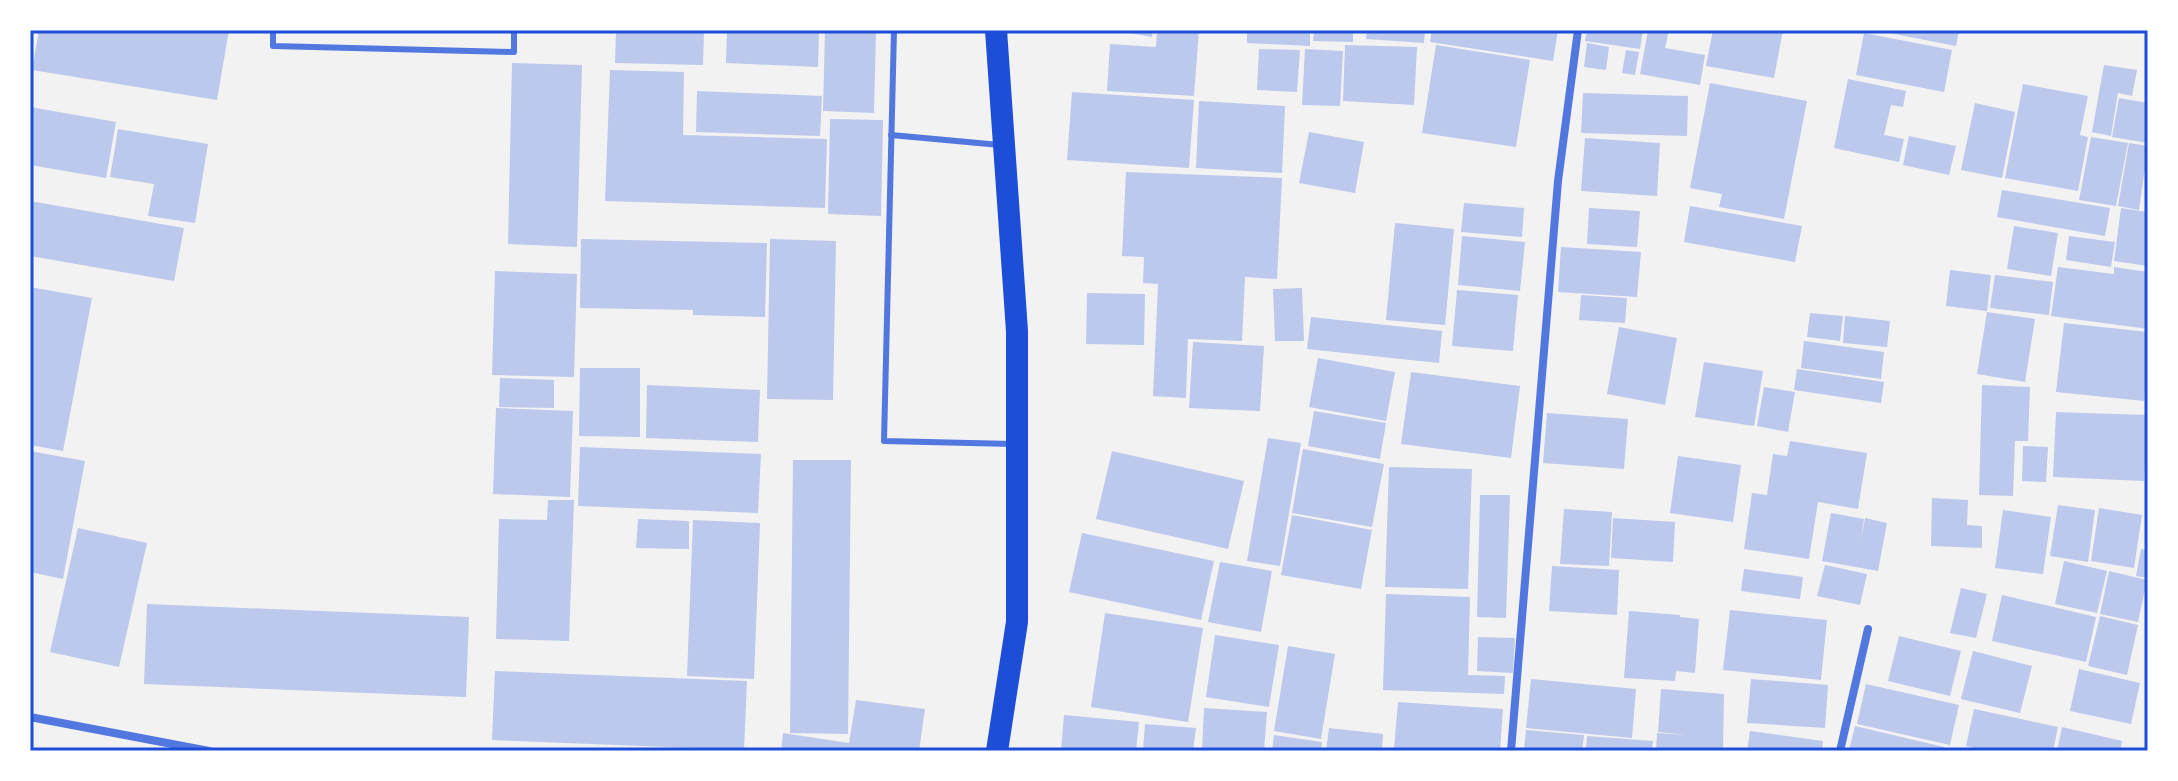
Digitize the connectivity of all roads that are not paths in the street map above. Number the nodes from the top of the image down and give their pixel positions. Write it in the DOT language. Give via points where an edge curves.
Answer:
graph roads {
  1 [pos="273,30"];
  2 [pos="514,30"];
  3 [pos="894,30"];
  4 [pos="996,30"];
  5 [pos="1578,30"];
  6 [pos="891,135"];
  7 [pos="1003,145"];
  8 [pos="1017,444"];
  9 [pos="1868,629"];
  10 [pos="30,717"];
  11 [pos="209,751"];
  12 [pos="997,751"];
  13 [pos="1511,751"];
  14 [pos="1840,751"];
  1 -- 2 [label="lane" via="273,46 514,52"];
  3 -- 6 [label="lane"];
  4 -- 7 [label="highway"];
  5 -- 13 [label="street" via="1558,181"];
  6 -- 7 [label="lane"];
  6 -- 8 [label="lane" via="884,441"];
  7 -- 8 [label="highway" via="1017,331"];
  8 -- 12 [label="highway" via="1017,622"];
  9 -- 14 [label="street"];
  10 -- 11 [label="street"];
}
